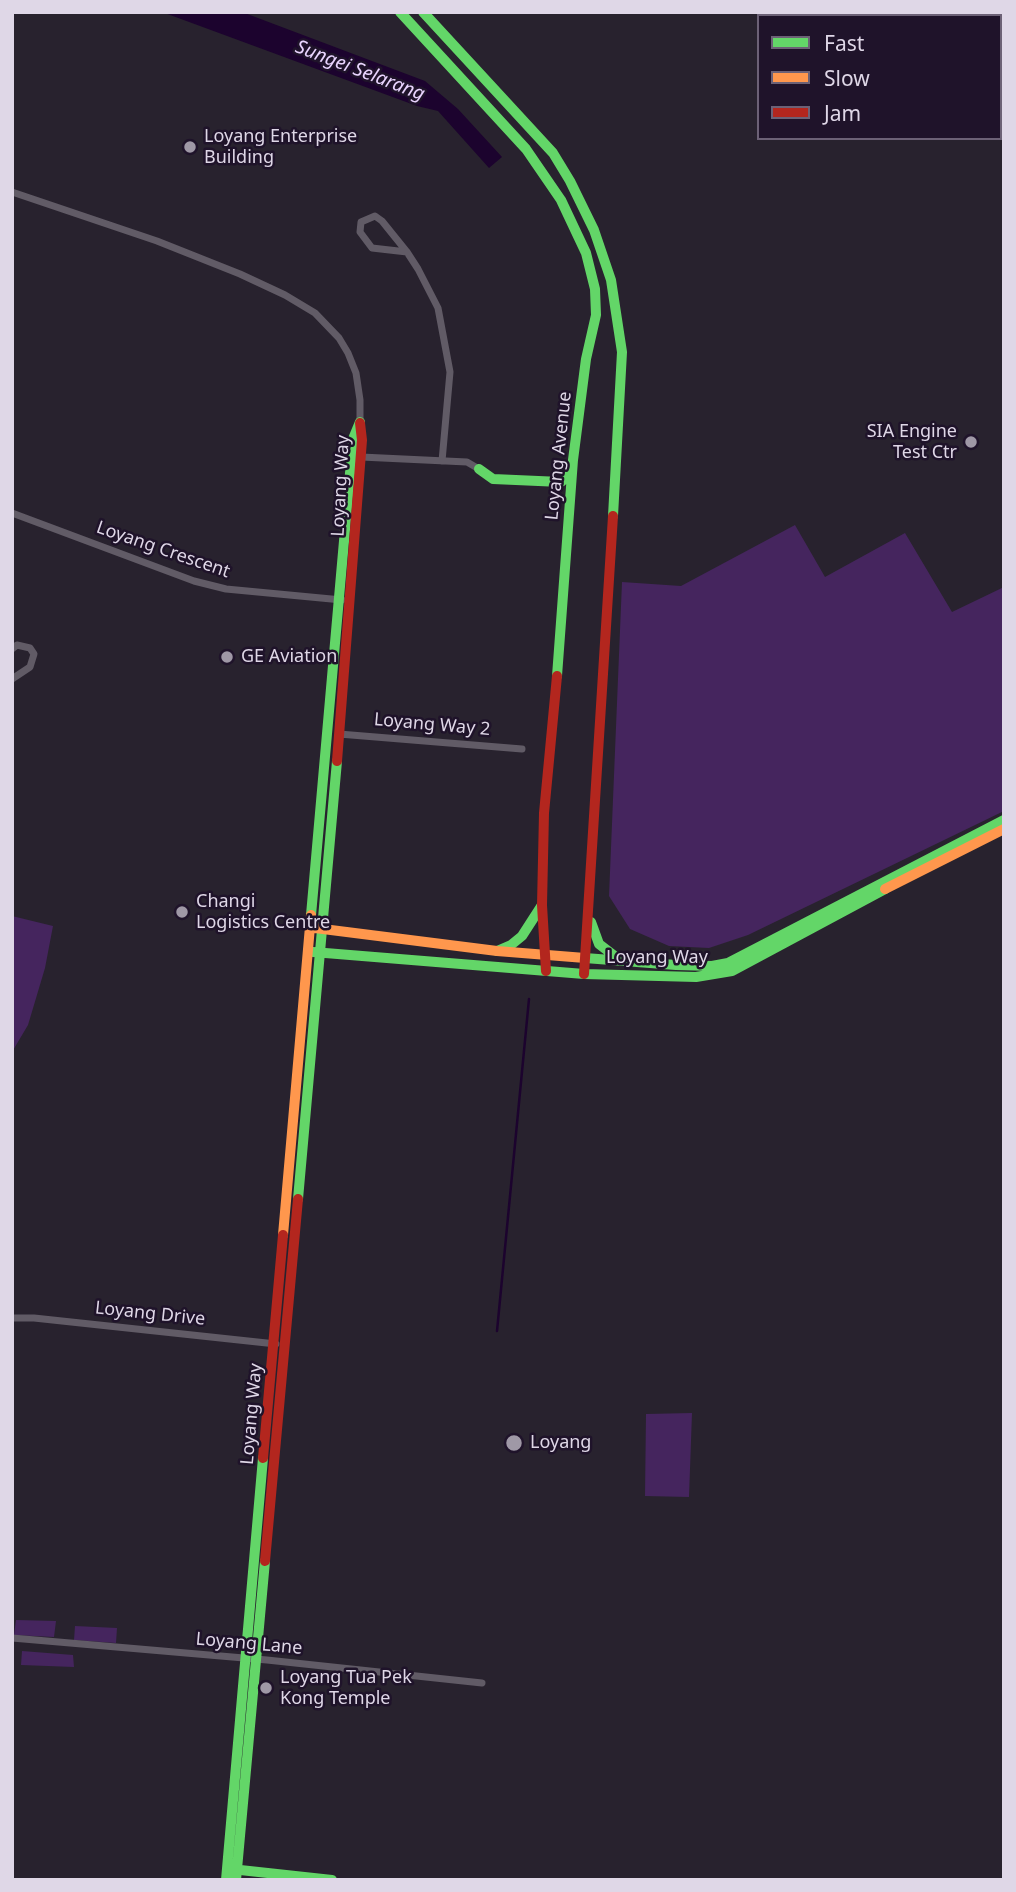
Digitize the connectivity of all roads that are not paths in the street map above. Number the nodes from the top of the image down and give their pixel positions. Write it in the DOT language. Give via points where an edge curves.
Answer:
graph roads {
  1 [pos="400,12"];
  2 [pos="423,12"];
  3 [pos="12,192"];
  4 [pos="407,252"];
  5 [pos="360,422"];
  6 [pos="353,444"];
  7 [pos="361,457"];
  8 [pos="442,461"];
  9 [pos="351,466"];
  10 [pos="480,469"];
  11 [pos="571,472"];
  12 [pos="12,513"];
  13 [pos="345,600"];
  14 [pos="12,649"];
  15 [pos="12,680"];
  16 [pos="339,734"];
  17 [pos="328,740"];
  18 [pos="522,749"];
  19 [pos="1004,820"];
  20 [pos="1004,828"];
  21 [pos="542,905"];
  22 [pos="589,916"];
  23 [pos="316,928"];
  24 [pos="497,951"];
  25 [pos="314,952"];
  26 [pos="545,954"];
  27 [pos="586,958"];
  28 [pos="621,961"];
  29 [pos="547,971"];
  30 [pos="584,974"];
  31 [pos="12,1318"];
  32 [pos="279,1344"];
  33 [pos="12,1638"];
  34 [pos="252,1659"];
  35 [pos="482,1683"];
  36 [pos="239,1849"];
  37 [pos="234,1872"];
  38 [pos="259,1872"];
  39 [pos="226,1880"];
  40 [pos="332,1880"];
  1 -- 11 [label="main road, Loyang Avenue" via="526,149 561,200 586,253 597,315 586,359"];
  2 -- 22 [label="main road" via="553,153 594,230 616,303 622,382"];
  3 -- 5 [label="street, Loyang Way" via="240,274 315,313 348,353 356,373"];
  4 -- 4 [label="street" via="372,248 360,232 361,222 370,216 379,218"];
  4 -- 8 [label="street" via="433,297 443,329 450,375"];
  5 -- 6 [label="main road, Loyang Way"];
  5 -- 7 [label="main road, Loyang Way"];
  6 -- 7 [label="main road"];
  6 -- 9 [label="main road, Loyang Way"];
  7 -- 8 [label="street"];
  7 -- 9 [label="main road"];
  7 -- 13 [label="main road, Loyang Way"];
  8 -- 10 [label="street" via="467,462"];
  9 -- 13 [label="main road, Loyang Way"];
  10 -- 11 [label="main road" via="493,479 561,482"];
  11 -- 21 [label="main road, Loyang Avenue" via="544,813"];
  12 -- 13 [label="street, Loyang Crescent" via="226,590"];
  13 -- 16 [label="main road, Loyang Way"];
  13 -- 17 [label="main road, Loyang Way"];
  14 -- 15 [label="street" via="17,645 34,654 30,667"];
  16 -- 17 [label="main road"];
  16 -- 18 [label="street, Loyang Way 2"];
  16 -- 23 [label="main road, Loyang Way"];
  17 -- 23 [label="main road, Loyang Way"];
  19 -- 28 [label="main road, Loyang Way" via="729,963 693,966"];
  20 -- 30 [label="main road, Loyang Way" via="732,971 696,977"];
  21 -- 24 [label="main road" via="522,936"];
  21 -- 26 [label="main road, Loyang Avenue"];
  22 -- 27 [label="main road"];
  22 -- 28 [label="main road" via="599,944"];
  23 -- 24 [label="main road, Loyang Way"];
  23 -- 25 [label="main road, Loyang Way"];
  24 -- 26 [label="main road, Loyang Way"];
  25 -- 29 [label="main road, Loyang Way"];
  25 -- 32 [label="main road, Loyang Way"];
  26 -- 27 [label="main road, Loyang Way"];
  26 -- 29 [label="main road, Loyang Avenue"];
  27 -- 28 [label="main road, Loyang Way"];
  27 -- 30 [label="main road"];
  29 -- 30 [label="main road, Loyang Way"];
  31 -- 32 [label="street, Loyang Drive"];
  32 -- 34 [label="main road, Loyang Way"];
  33 -- 34 [label="street, Loyang Lane"];
  34 -- 35 [label="street, Loyang Lane"];
  34 -- 36 [label="main road, Loyang Way"];
  34 -- 37 [label="main road, Loyang Way"];
  36 -- 37 [label="main road, Loyang Way"];
  36 -- 38 [label="main road"];
  37 -- 38 [label="main road"];
  37 -- 39 [label="main road, Loyang Way"];
  38 -- 40 [label="main road"];
}
